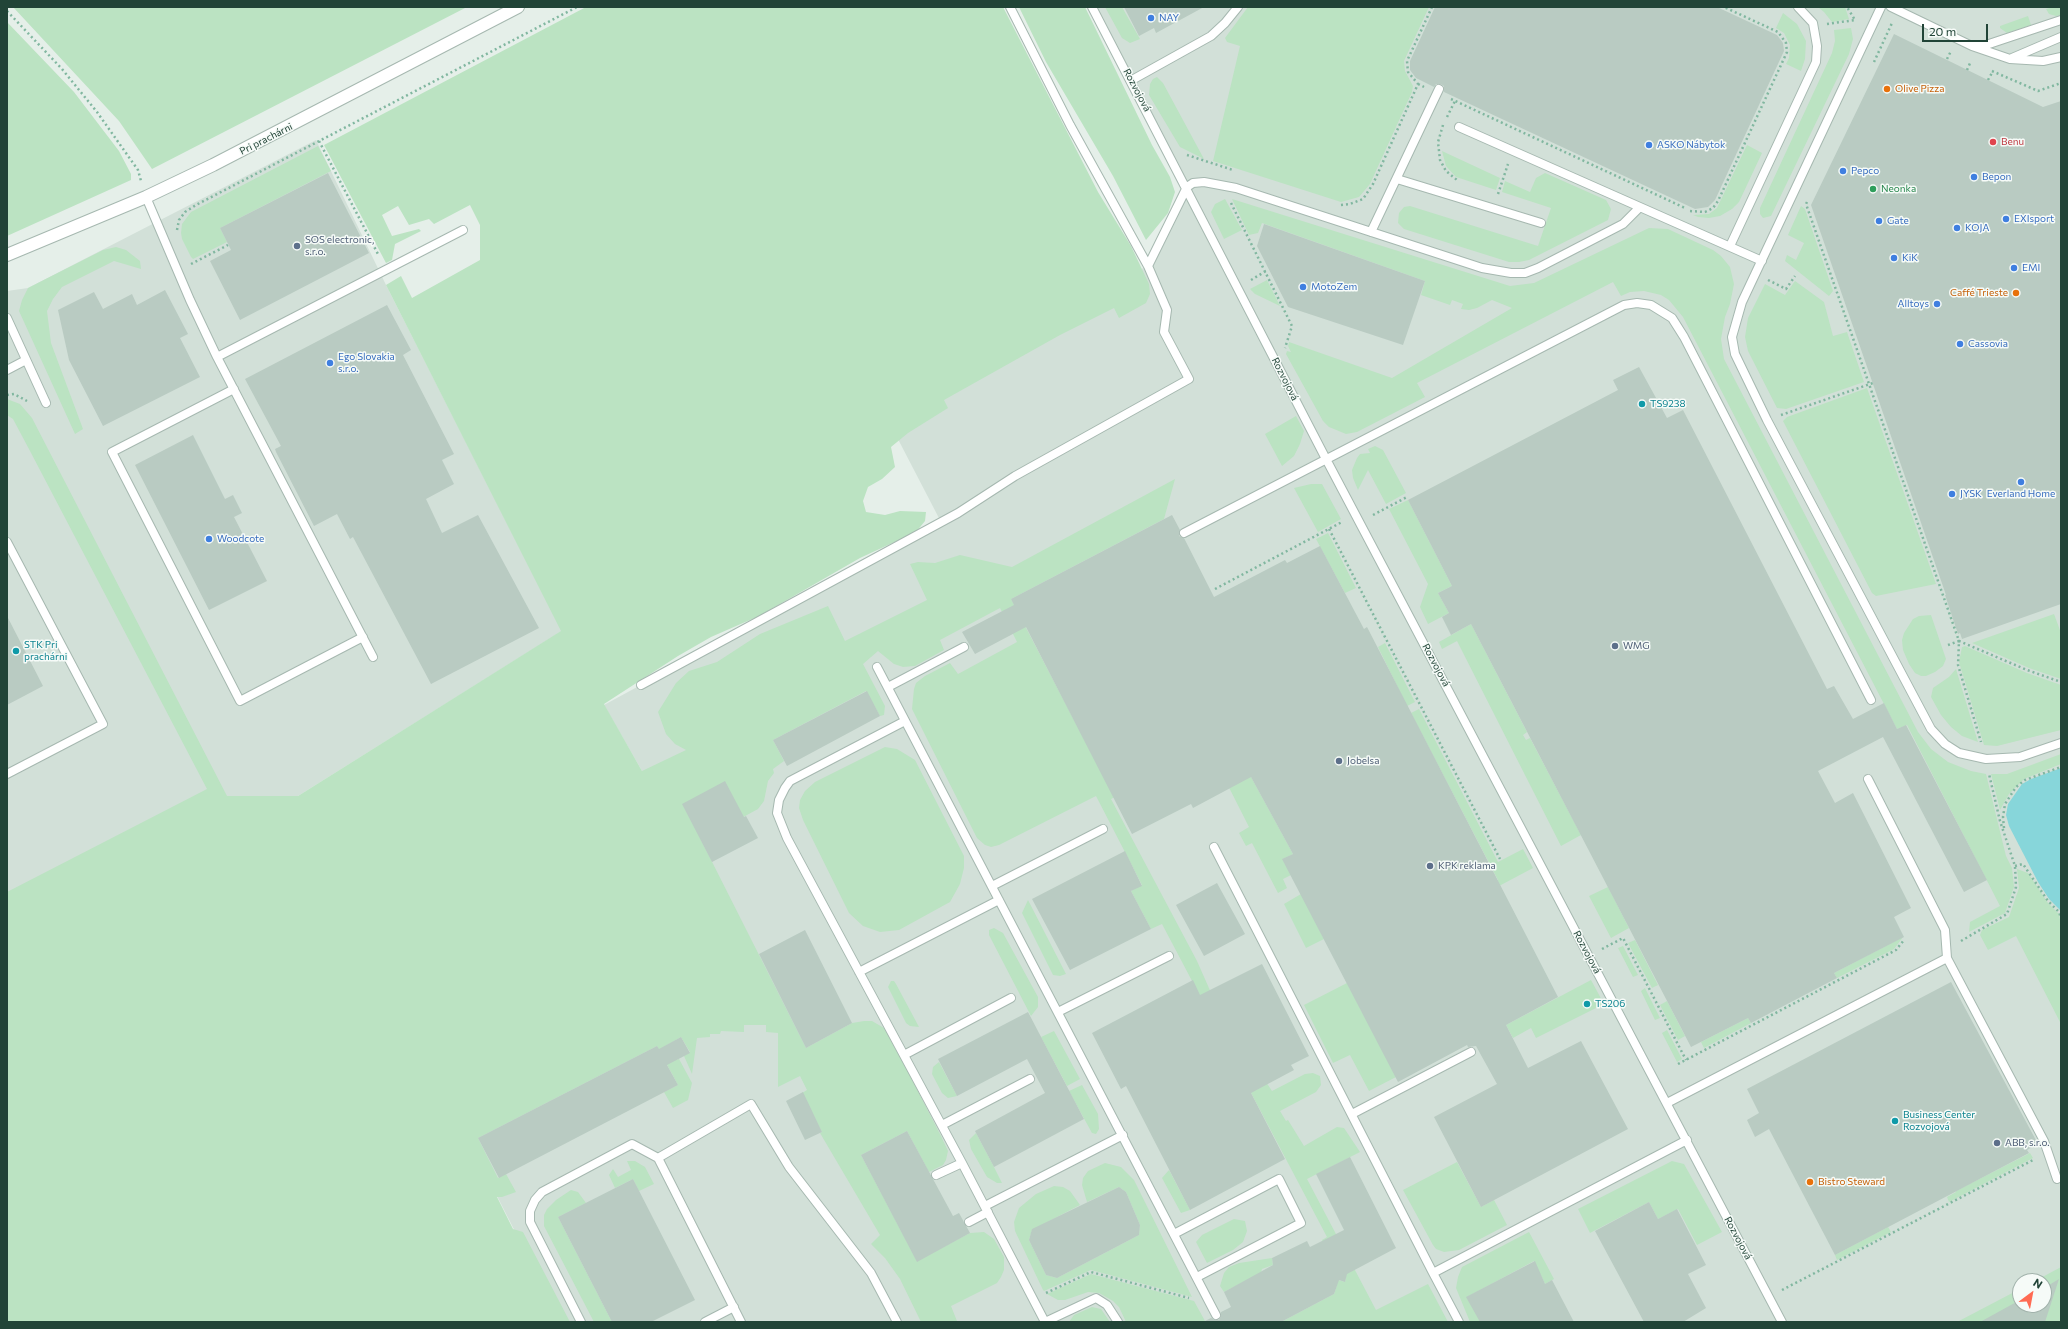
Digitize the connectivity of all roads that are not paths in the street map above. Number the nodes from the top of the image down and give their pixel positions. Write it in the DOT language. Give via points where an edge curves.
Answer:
graph roads {
  1 [pos="518,7"];
  2 [pos="1010,7"];
  3 [pos="1092,7"];
  4 [pos="1238,7"];
  5 [pos="1798,7"];
  6 [pos="1881,7"];
  7 [pos="1891,7"];
  8 [pos="2061,20"];
  9 [pos="2061,37"];
  10 [pos="1972,46"];
  11 [pos="2061,57"];
  12 [pos="2010,59"];
  13 [pos="1132,80"];
  14 [pos="1438,91"];
  15 [pos="1459,127"];
  16 [pos="1397,179"];
  17 [pos="1187,187"];
  18 [pos="146,196"];
  19 [pos="1639,208"];
  20 [pos="1541,223"];
  21 [pos="463,230"];
  22 [pos="1371,232"];
  23 [pos="1730,246"];
  24 [pos="7,255"];
  25 [pos="1762,261"];
  26 [pos="1148,266"];
  27 [pos="7,318"];
  28 [pos="217,357"];
  29 [pos="26,360"];
  30 [pos="7,370"];
  31 [pos="234,389"];
  32 [pos="46,403"];
  33 [pos="1326,459"];
  34 [pos="1184,533"];
  35 [pos="7,542"];
  36 [pos="362,637"];
  37 [pos="964,647"];
  38 [pos="373,657"];
  39 [pos="877,667"];
  40 [pos="641,685"];
  41 [pos="888,687"];
  42 [pos="1871,700"];
  43 [pos="905,721"];
  44 [pos="2061,743"];
  45 [pos="7,774"];
  46 [pos="1868,779"];
  47 [pos="1103,829"];
  48 [pos="1214,847"];
  49 [pos="992,886"];
  50 [pos="999,900"];
  51 [pos="1169,956"];
  52 [pos="1946,958"];
  53 [pos="860,972"];
  54 [pos="1011,998"];
  55 [pos="1058,1012"];
  56 [pos="1470,1052"];
  57 [pos="904,1055"];
  58 [pos="1030,1079"];
  59 [pos="1667,1103"];
  60 [pos="1352,1114"];
  61 [pos="942,1125"];
  62 [pos="1123,1135"];
  63 [pos="1687,1140"];
  64 [pos="658,1158"];
  65 [pos="962,1163"];
  66 [pos="936,1175"];
  67 [pos="2057,1179"];
  68 [pos="987,1209"];
  69 [pos="969,1222"];
  70 [pos="1174,1234"];
  71 [pos="1433,1273"];
  72 [pos="1197,1277"];
  73 [pos="734,1308"];
  74 [pos="1216,1315"];
  75 [pos="580,1322"];
  76 [pos="705,1322"];
  77 [pos="741,1322"];
  78 [pos="897,1322"];
  79 [pos="1045,1322"];
  80 [pos="1118,1322"];
  81 [pos="1459,1322"];
  82 [pos="1782,1322"];
  1 -- 18 [label="street, Pri prachárni" via="304,119"];
  2 -- 26 [label="lane" via="1070,125"];
  3 -- 13 [label="lane, Rozvojová"];
  4 -- 13 [label="lane" via="1211,36"];
  5 -- 23 [label="lane" via="1814,26 1816,62"];
  6 -- 25 [label="lane"];
  7 -- 10 [label="lane"];
  8 -- 10 [label="lane" via="1986,45"];
  9 -- 12 [label="lane"];
  10 -- 12 [label="lane"];
  11 -- 12 [label="lane" via="2043,61"];
  13 -- 17 [label="lane, Rozvojová"];
  14 -- 16 [label="lane"];
  15 -- 19 [label="lane"];
  16 -- 20 [label="lane"];
  16 -- 22 [label="lane"];
  17 -- 22 [label="lane" via="1204,182 1222,185"];
  17 -- 26 [label="lane"];
  17 -- 33 [label="lane, Rozvojová"];
  18 -- 24 [label="street, Pri prachárni"];
  18 -- 28 [label="lane"];
  19 -- 22 [label="lane" via="1623,224 1525,273 1512,274 1482,268"];
  19 -- 23 [label="lane"];
  21 -- 28 [label="lane"];
  23 -- 25 [label="lane"];
  25 -- 44 [label="lane" via="1736,320 1732,337 1735,354 1767,420 1931,729 1945,744 1959,753 1986,759 2020,757"];
  26 -- 40 [label="lane" via="1167,310 1164,332 1189,379 1015,476 947,519"];
  27 -- 29 [label="lane"];
  28 -- 31 [label="lane"];
  29 -- 30 [label="lane"];
  29 -- 32 [label="lane"];
  31 -- 36 [label="lane"];
  31 -- 36 [label="lane" via="112,452 240,701"];
  33 -- 34 [label="lane"];
  33 -- 42 [label="lane" via="1624,305 1651,305 1672,318 1684,338"];
  33 -- 59 [label="lane, Rozvojová"];
  35 -- 45 [label="lane" via="103,724"];
  36 -- 38 [label="lane"];
  37 -- 41 [label="lane"];
  39 -- 41 [label="lane"];
  41 -- 43 [label="lane"];
  43 -- 49 [label="lane"];
  43 -- 53 [label="lane" via="790,781 779,800 777,813 782,827"];
  46 -- 52 [label="lane" via="1945,930"];
  47 -- 49 [label="lane"];
  48 -- 60 [label="lane"];
  49 -- 50 [label="lane"];
  50 -- 53 [label="lane"];
  50 -- 55 [label="lane"];
  51 -- 55 [label="lane"];
  52 -- 59 [label="lane"];
  52 -- 67 [label="lane" via="2044,1141"];
  53 -- 57 [label="lane"];
  54 -- 57 [label="lane"];
  55 -- 62 [label="lane"];
  56 -- 60 [label="lane"];
  57 -- 61 [label="lane"];
  58 -- 61 [label="lane"];
  59 -- 63 [label="lane, Rozvojová"];
  60 -- 71 [label="lane"];
  61 -- 65 [label="lane"];
  62 -- 68 [label="lane"];
  62 -- 70 [label="lane"];
  63 -- 71 [label="lane"];
  63 -- 82 [label="lane, Rozvojová"];
  64 -- 73 [label="lane"];
  64 -- 75 [label="lane" via="632,1144 542,1192 535,1200 530,1211 530,1222"];
  64 -- 78 [label="lane" via="750,1104 789,1167 871,1273"];
  65 -- 66 [label="lane"];
  65 -- 68 [label="lane"];
  68 -- 69 [label="lane"];
  68 -- 79 [label="lane"];
  70 -- 72 [label="lane"];
  70 -- 72 [label="lane" via="1279,1179 1301,1223"];
  71 -- 81 [label="lane"];
  72 -- 74 [label="lane"];
  73 -- 76 [label="lane"];
  73 -- 77 [label="lane"];
  79 -- 80 [label="lane" via="1096,1298 1107,1305"];
}
